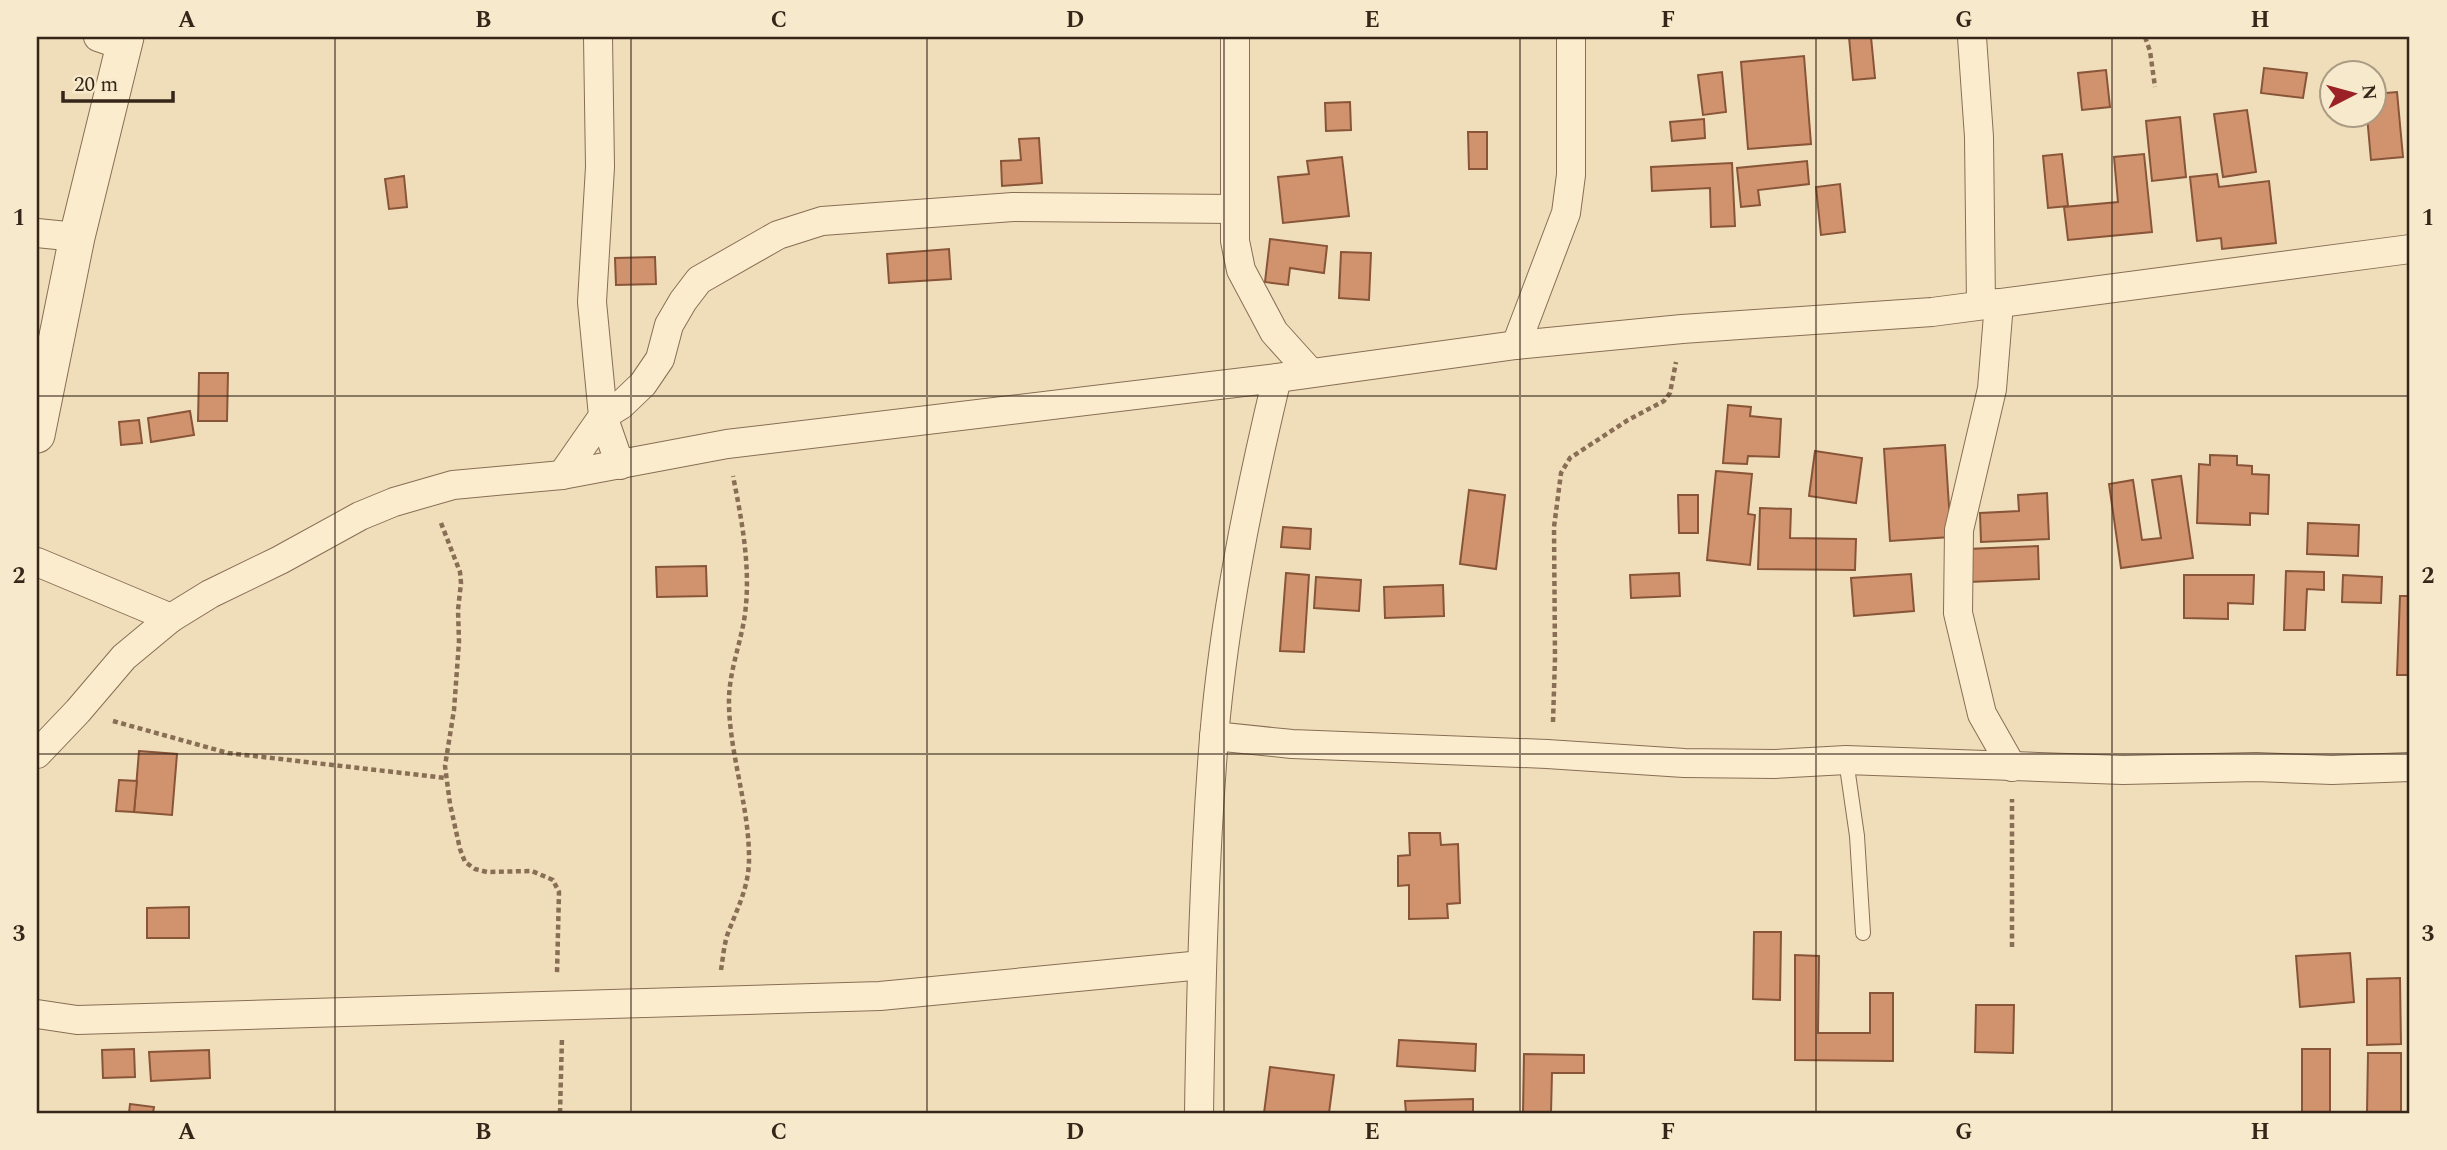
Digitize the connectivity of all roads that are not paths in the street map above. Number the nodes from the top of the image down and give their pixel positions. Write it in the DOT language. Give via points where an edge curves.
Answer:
graph roads {
  1 [pos="598,37"];
  2 [pos="1235,37"];
  3 [pos="1571,37"];
  4 [pos="1972,37"];
  5 [pos="116,40"];
  6 [pos="1234,209"];
  7 [pos="37,233"];
  8 [pos="77,237"];
  9 [pos="2410,248"];
  10 [pos="1990,304"];
  11 [pos="1516,345"];
  12 [pos="1311,373"];
  13 [pos="1277,378"];
  14 [pos="603,416"];
  15 [pos="37,435"];
  16 [pos="621,465"];
  17 [pos="562,475"];
  18 [pos="37,562"];
  19 [pos="170,618"];
  20 [pos="1214,736"];
  21 [pos="37,754"];
  22 [pos="1846,760"];
  23 [pos="2012,767"];
  24 [pos="2410,767"];
  25 [pos="1863,933"];
  26 [pos="1202,965"];
  27 [pos="37,1014"];
  28 [pos="1199,1113"];
  1 -- 14 [label="street" via="600,167 592,302"];
  2 -- 6 [label="street"];
  3 -- 11 [label="street" via="1571,175 1566,213"];
  4 -- 10 [label="street"];
  5 -- 8 [label="street"];
  6 -- 12 [label="street" via="1241,270 1274,332"];
  6 -- 14 [label="street" via="1013,207 822,220 778,234 699,281 668,325 660,359 643,384"];
  7 -- 8 [label="street"];
  8 -- 15 [label="street"];
  9 -- 10 [label="street"];
  10 -- 11 [label="street"];
  10 -- 23 [label="street" via="1992,389 1959,530 1958,613 1982,714"];
  11 -- 12 [label="street"];
  12 -- 13 [label="street"];
  13 -- 16 [label="street" via="727,444"];
  13 -- 20 [label="street" via="1234,582"];
  14 -- 16 [label="street"];
  14 -- 17 [label="street"];
  16 -- 17 [label="street"];
  17 -- 19 [label="street" via="453,485 360,516"];
  18 -- 19 [label="street"];
  19 -- 21 [label="street" via="124,657"];
  20 -- 22 [label="street" via="1292,744 1684,763"];
  20 -- 26 [label="street"];
  22 -- 23 [label="street"];
  22 -- 25 [label="lane" via="1857,836"];
  23 -- 24 [label="street" via="2332,771"];
  26 -- 27 [label="street" via="880,996 77,1020"];
  26 -- 28 [label="street"];
}
